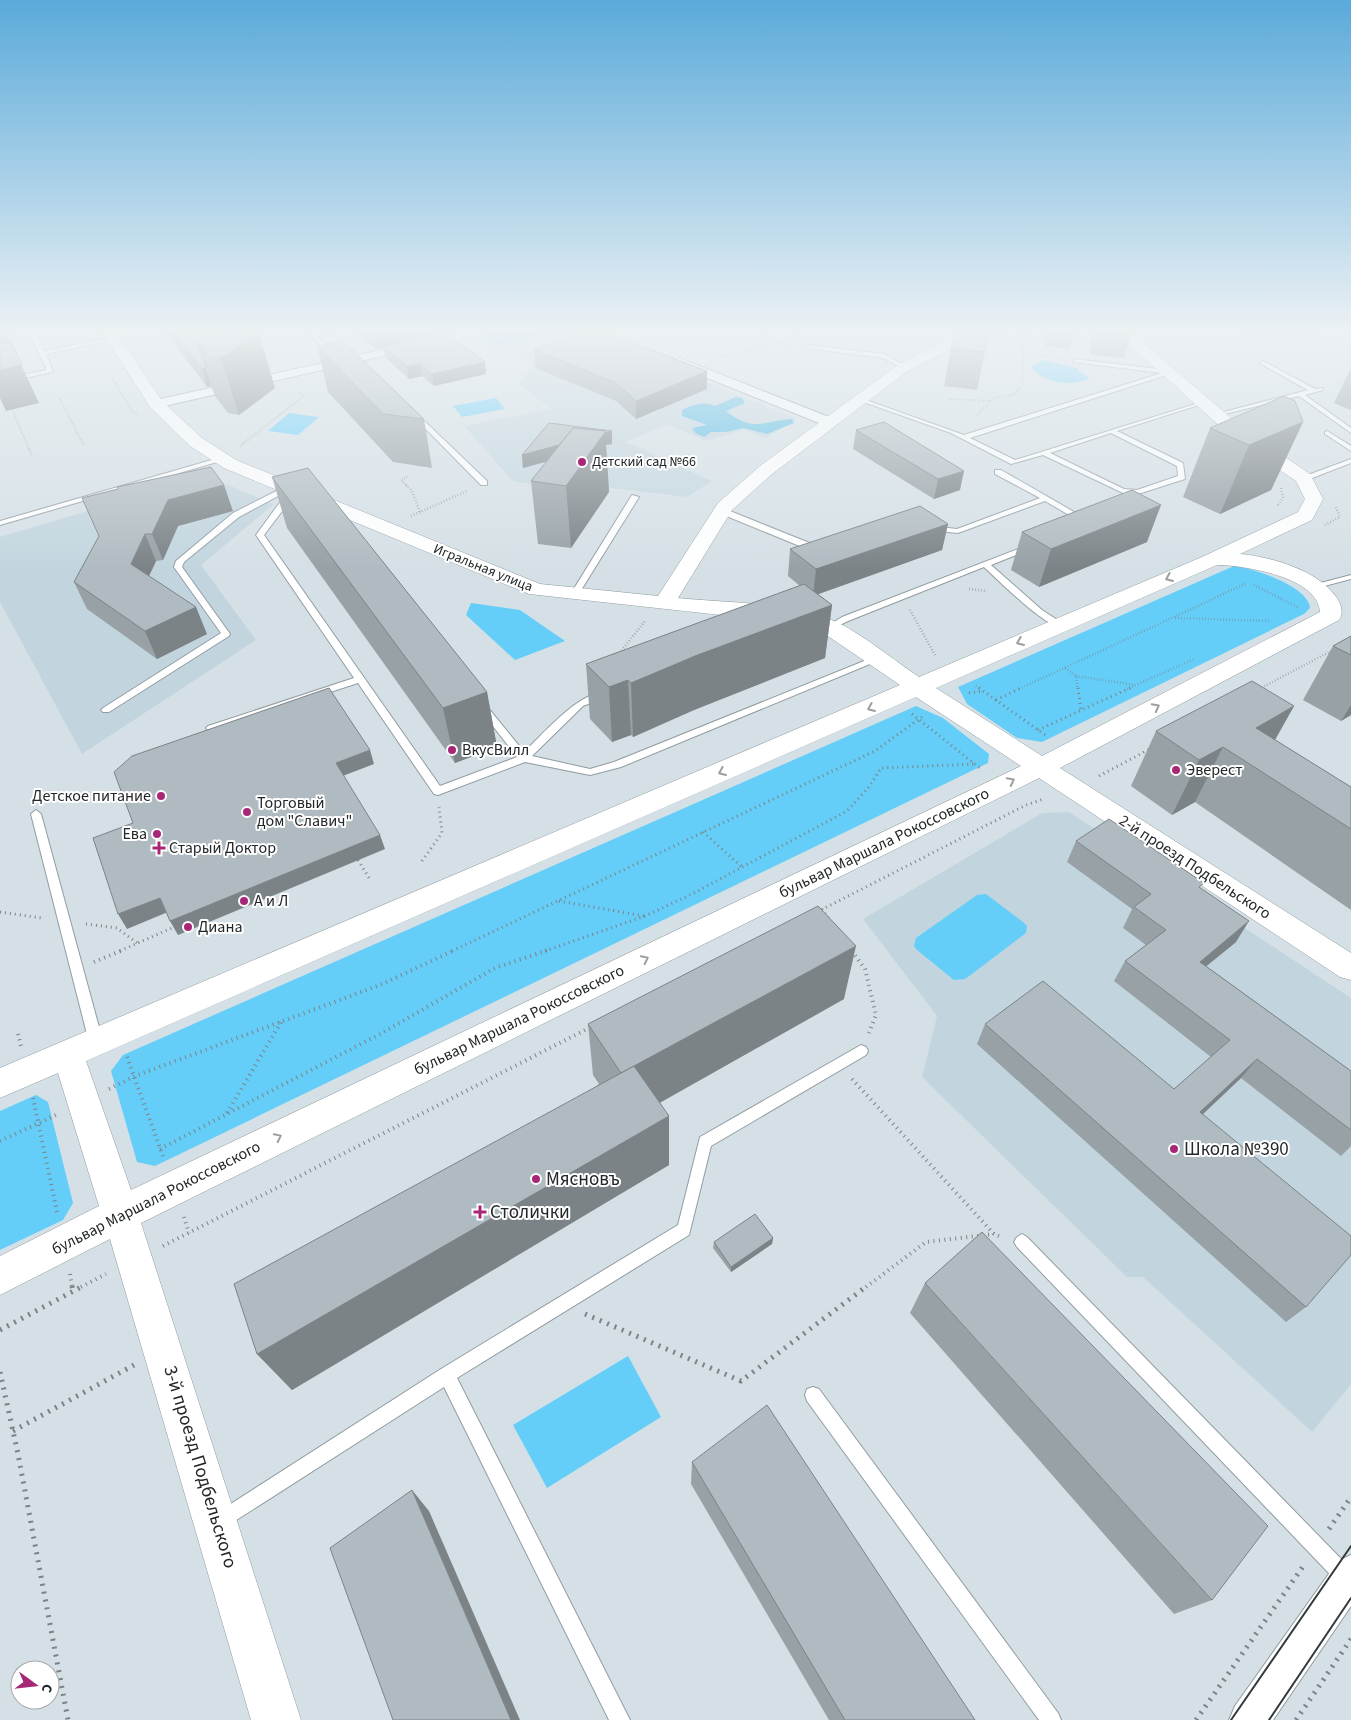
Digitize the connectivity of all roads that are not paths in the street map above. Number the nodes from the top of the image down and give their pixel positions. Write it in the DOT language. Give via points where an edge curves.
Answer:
graph roads {
  1 [pos="162,409"];
  2 [pos="408,409"];
  3 [pos="797,409"];
  4 [pos="848,409"];
  5 [pos="888,409"];
  6 [pos="1053,409"];
  7 [pos="1181,409"];
  8 [pos="1211,409"];
  9 [pos="1242,409"];
  10 [pos="1321,409"];
  11 [pos="1218,415"];
  12 [pos="829,422"];
  13 [pos="1351,431"];
  14 [pos="1113,432"];
  15 [pos="1327,433"];
  16 [pos="964,437"];
  17 [pos="1351,449"];
  18 [pos="1046,453"];
  19 [pos="222,459"];
  20 [pos="1351,461"];
  21 [pos="998,472"];
  22 [pos="1304,478"];
  23 [pos="484,483"];
  24 [pos="294,490"];
  25 [pos="635,497"];
  26 [pos="1045,499"];
  27 [pos="722,511"];
  28 [pos="0,523"];
  29 [pos="1080,526"];
  30 [pos="924,527"];
  31 [pos="1269,533"];
  32 [pos="1037,544"];
  33 [pos="824,547"];
  34 [pos="1214,559"];
  35 [pos="985,564"];
  36 [pos="1351,577"];
  37 [pos="1304,581"];
  38 [pos="574,594"];
  39 [pos="665,602"];
  40 [pos="1059,625"];
  41 [pos="830,628"];
  42 [pos="877,660"];
  43 [pos="360,679"];
  44 [pos="616,690"];
  45 [pos="475,697"];
  46 [pos="912,698"];
  47 [pos="106,710"];
  48 [pos="211,728"];
  49 [pos="524,758"];
  50 [pos="1040,766"];
  51 [pos="36,814"];
  52 [pos="1351,968"];
  53 [pos="94,1043"];
  54 [pos="861,1051"];
  55 [pos="0,1083"];
  56 [pos="121,1215"];
  57 [pos="1022,1242"];
  58 [pos="0,1276"];
  59 [pos="447,1375"];
  60 [pos="813,1395"];
  61 [pos="217,1522"];
  62 [pos="1350,1578"];
  63 [pos="276,1720"];
  64 [pos="620,1720"];
  65 [pos="1051,1720"];
  66 [pos="1249,1720"];
  1 -- 19 [label="street, Игральная улица" via="196,442"];
  2 -- 23 [label="lane"];
  3 -- 12 [label="street"];
  4 -- 12 [label="street"];
  5 -- 16 [label="lane"];
  6 -- 16 [label="lane"];
  7 -- 14 [label="lane"];
  8 -- 11 [label="street"];
  9 -- 11 [label="lane"];
  10 -- 13 [label="lane"];
  11 -- 22 [label="street" via="1238,433"];
  12 -- 27 [label="street" via="766,470"];
  14 -- 18 [label="lane"];
  14 -- 18 [label="lane" via="1180,465 1182,478 1138,492 1123,491"];
  15 -- 17 [label="lane"];
  16 -- 18 [label="lane" via="1014,462"];
  19 -- 24 [label="street, Игральная улица"];
  19 -- 28 [label="lane"];
  20 -- 22 [label="lane"];
  21 -- 26 [label="lane"];
  22 -- 31 [label="street" via="1314,499 1305,516"];
  24 -- 38 [label="street, Игральная улица" via="341,516 386,528 536,590"];
  24 -- 43 [label="lane" via="260,535"];
  24 -- 47 [label="lane" via="236,515 180,561 178,567 226,634"];
  25 -- 38 [label="lane"];
  26 -- 29 [label="lane" via="1089,523"];
  26 -- 30 [label="lane" via="958,531"];
  27 -- 33 [label="lane" via="805,545"];
  27 -- 39 [label="street"];
  31 -- 34 [label="street"];
  31 -- 37 [label="street" via="1266,544 1273,558"];
  32 -- 35 [label="lane"];
  34 -- 37 [label="street, бульвар Маршала Рокоссовского" via="1257,562"];
  34 -- 40 [label="street, бульвар Маршала Рокоссовского, one-way"];
  35 -- 40 [label="lane" via="1016,593"];
  35 -- 41 [label="lane" via="845,619"];
  36 -- 37 [label="lane"];
  50 -- 37 [label="street, бульвар Маршала Рокоссовского, one-way" via="1323,621 1331,615 1333,608 1329,600"];
  38 -- 39 [label="street, Игральная улица"];
  39 -- 41 [label="street, Игральная улица" via="810,619"];
  40 -- 46 [label="street, бульвар Маршала Рокоссовского, one-way"];
  41 -- 42 [label="street, Игральная улица"];
  42 -- 46 [label="street, Игральная улица"];
  42 -- 49 [label="lane" via="617,765 590,772"];
  43 -- 48 [label="lane"];
  43 -- 49 [label="lane" via="438,791"];
  44 -- 49 [label="lane" via="580,704"];
  45 -- 49 [label="lane"];
  46 -- 50 [label="street"];
  46 -- 53 [label="street, бульвар Маршала Рокоссовского, one-way"];
  50 -- 52 [label="street, 2-й проезд Подбельского"];
  56 -- 50 [label="street, бульвар Маршала Рокоссовского, one-way"];
  51 -- 53 [label="lane"];
  53 -- 55 [label="street, бульвар Маршала Рокоссовского"];
  53 -- 56 [label="street, 3-й проезд Подбельского" via="84,1102"];
  54 -- 59 [label="lane" via="705,1142 684,1230"];
  56 -- 58 [label="street, бульвар Маршала Рокоссовского"];
  56 -- 61 [label="street, 3-й проезд Подбельского"];
  57 -- 62 [label="lane"];
  59 -- 61 [label="lane"];
  59 -- 64 [label="lane"];
  60 -- 65 [label="lane"];
  61 -- 63 [label="street, 3-й проезд Подбельского"];
  62 -- 66 [label="street"];
}
